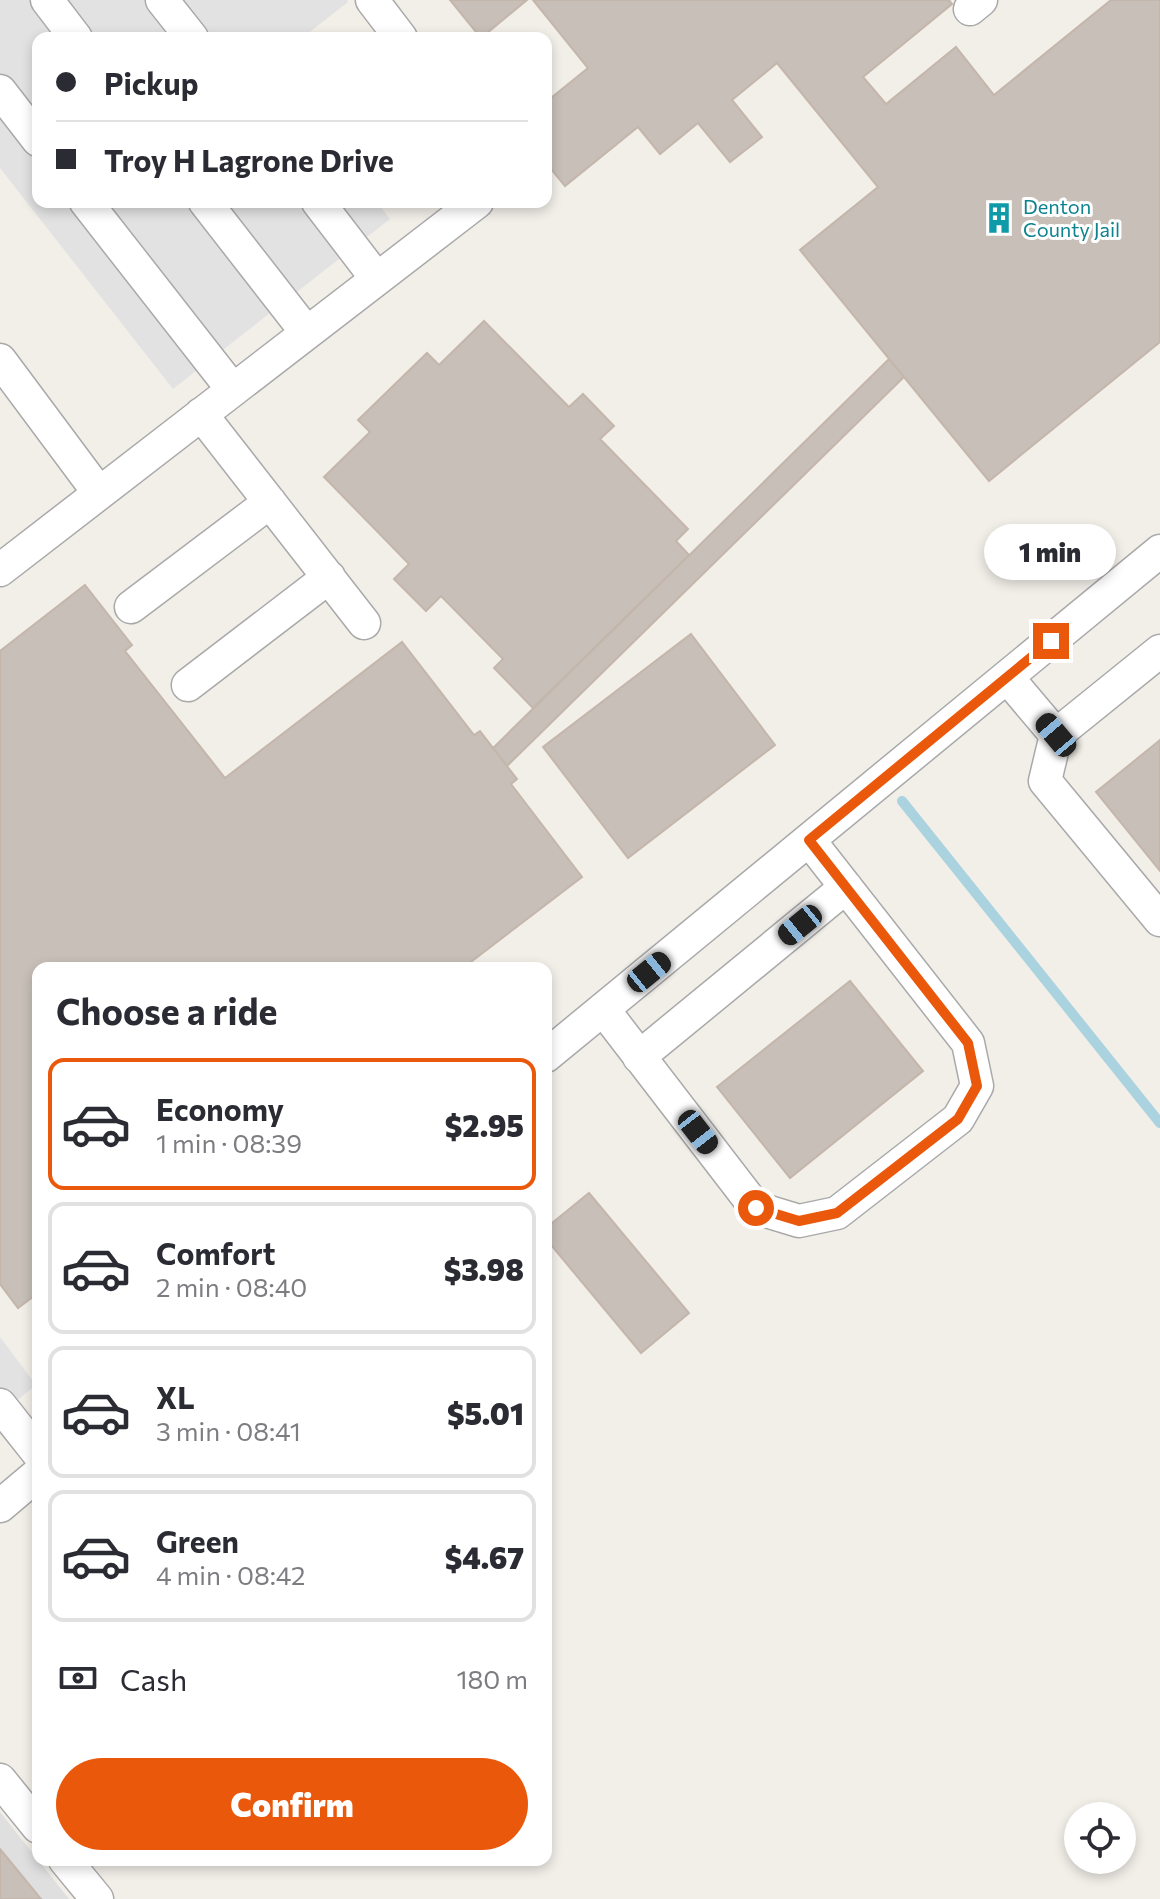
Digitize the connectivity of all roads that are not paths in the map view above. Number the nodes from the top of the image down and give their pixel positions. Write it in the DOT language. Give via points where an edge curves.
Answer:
graph roads {
  1 [pos="47,0"];
  2 [pos="162,0"];
  3 [pos="372,0"];
  4 [pos="71,32"];
  5 [pos="187,32"];
  6 [pos="396,32"];
  7 [pos="0,91"];
  8 [pos="32,132"];
  9 [pos="91,208"];
  10 [pos="210,208"];
  11 [pos="323,208"];
  12 [pos="469,208"];
  13 [pos="377,279"];
  14 [pos="307,333"];
  15 [pos="0,360"];
  16 [pos="233,390"];
  17 [pos="201,414"];
  18 [pos="99,493"];
  19 [pos="270,502"];
  20 [pos="1160,551"];
  21 [pos="0,570"];
  22 [pos="329,577"];
  23 [pos="131,607"];
  24 [pos="364,623"];
  25 [pos="1160,651"];
  26 [pos="1007,677"];
  27 [pos="188,685"];
  28 [pos="1056,735"];
  29 [pos="809,840"];
  30 [pos="846,887"];
  31 [pos="1160,920"];
  32 [pos="603,1009"];
  33 [pos="552,1051"];
  34 [pos="639,1057"];
  35 [pos="0,1405"];
  36 [pos="32,1445"];
  37 [pos="32,1479"];
  38 [pos="0,1506"];
  39 [pos="0,1780"];
  40 [pos="32,1820"];
  41 [pos="70,1866"];
  42 [pos="97,1899"];
  1 -- 4 [label="street"];
  2 -- 5 [label="street"];
  3 -- 6 [label="street"];
  7 -- 8 [label="street"];
  9 -- 16 [label="street"];
  10 -- 14 [label="street"];
  11 -- 13 [label="street"];
  12 -- 13 [label="street"];
  13 -- 14 [label="street"];
  14 -- 16 [label="street"];
  15 -- 18 [label="street"];
  16 -- 17 [label="street"];
  17 -- 18 [label="street"];
  17 -- 19 [label="street"];
  18 -- 21 [label="street"];
  19 -- 22 [label="street"];
  19 -- 23 [label="street"];
  20 -- 26 [label="street"];
  22 -- 24 [label="street"];
  22 -- 27 [label="street"];
  25 -- 28 [label="street"];
  26 -- 28 [label="street"];
  26 -- 29 [label="street"];
  28 -- 31 [label="street" via="1045,781"];
  29 -- 30 [label="street"];
  29 -- 32 [label="street"];
  30 -- 34 [label="street"];
  30 -- 34 [label="street" via="968,1043 977,1086 958,1119 837,1213 799,1221 756,1208"];
  32 -- 33 [label="street"];
  32 -- 34 [label="street"];
  35 -- 36 [label="street"];
  37 -- 38 [label="street"];
  39 -- 40 [label="street"];
  41 -- 42 [label="street"];
}
